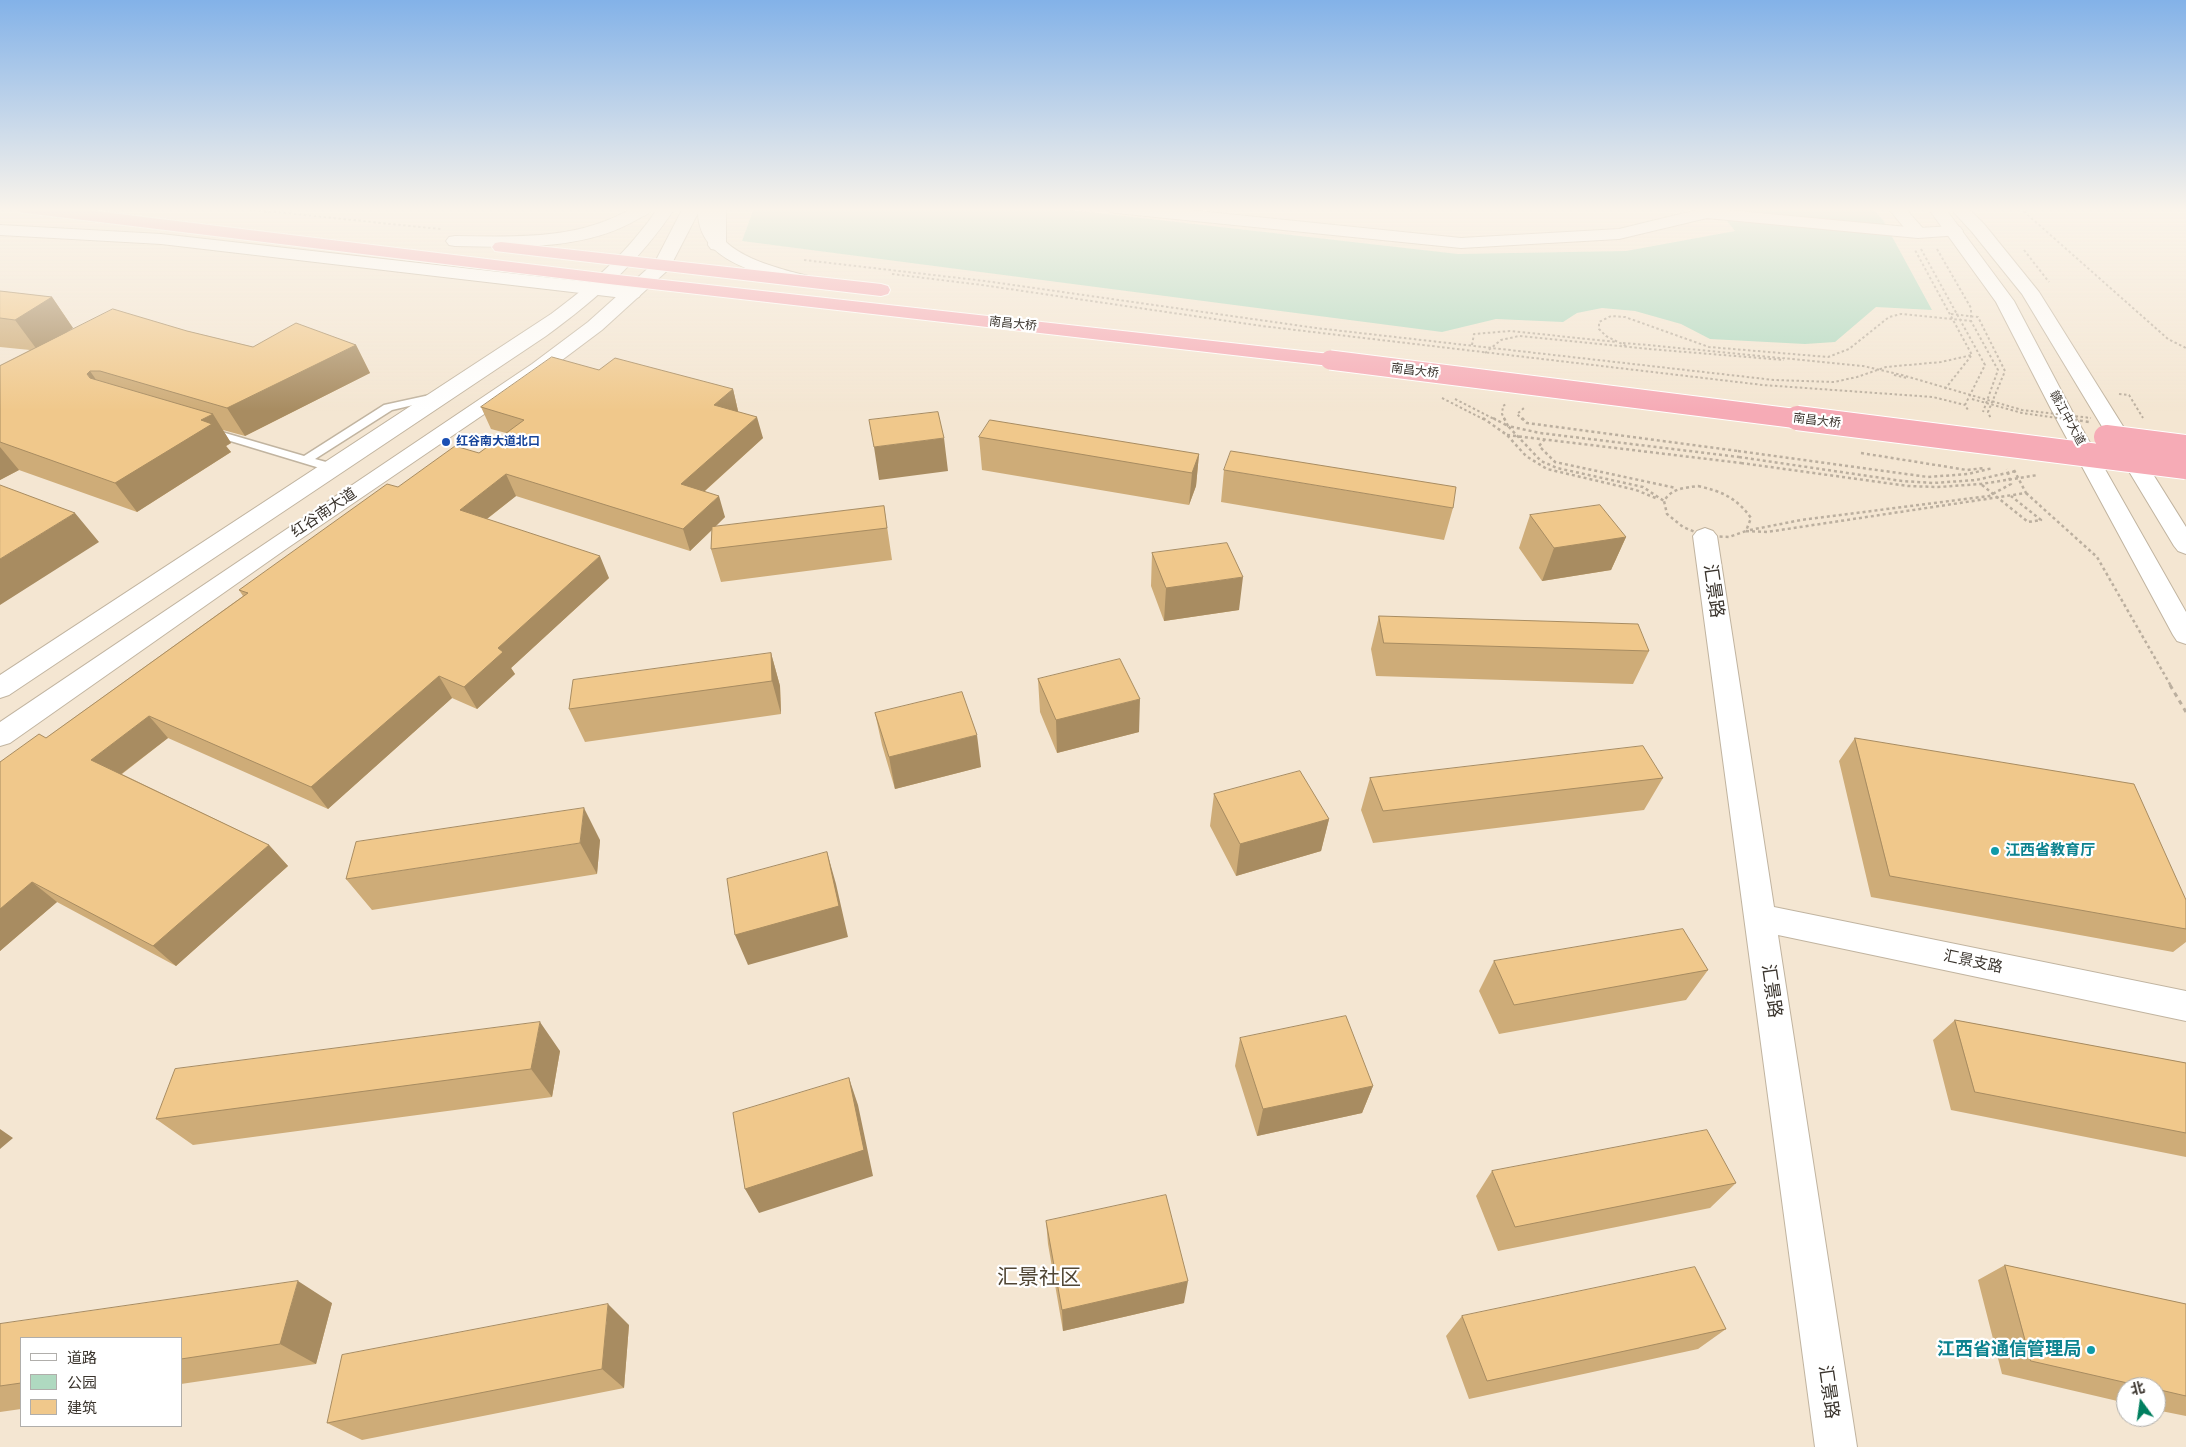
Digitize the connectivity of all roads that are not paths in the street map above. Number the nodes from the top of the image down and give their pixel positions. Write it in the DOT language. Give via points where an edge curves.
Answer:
graph roads {
  1 [pos="520,276"];
  2 [pos="539,276"];
  3 [pos="612,276"];
  4 [pos="652,276"];
  5 [pos="752,276"];
  6 [pos="785,276"];
  7 [pos="1986,276"];
  8 [pos="2017,276"];
  9 [pos="806,282"];
  10 [pos="603,284"];
  11 [pos="638,288"];
  12 [pos="894,292"];
  13 [pos="1012,306"];
  14 [pos="1332,353"];
  15 [pos="443,395"];
  16 [pos="200,429"];
  17 [pos="2186,447"];
  18 [pos="304,460"];
  19 [pos="2186,467"];
  20 [pos="333,468"];
  21 [pos="1706,536"];
  22 [pos="2186,546"];
  23 [pos="2186,635"];
  24 [pos="0,688"];
  25 [pos="0,736"];
  26 [pos="1760,918"];
  27 [pos="2186,1006"];
  28 [pos="1836,1447"];
  1 -- 10 [label="main road"];
  2 -- 10 [label="highway"];
  3 -- 10 [label="main road"];
  4 -- 11 [label="main road, 红谷南大道"];
  5 -- 9 [label="highway"];
  6 -- 9 [label="main road"];
  7 -- 23 [label="main road, 赣江中大道" via="2005,301"];
  8 -- 22 [label="main road" via="2030,292"];
  9 -- 12 [label="highway"];
  10 -- 11 [label="main road"];
  10 -- 15 [label="main road" via="539,332"];
  11 -- 14 [label="highway, 南昌大桥"];
  11 -- 25 [label="main road, 红谷南大道" via="595,326 539,368"];
  13 -- 14 [label="highway, 南昌大桥"];
  14 -- 17 [label="highway, 南昌大桥, bridge"];
  14 -- 19 [label="highway, 南昌大桥, bridge"];
  15 -- 18 [label="lane" via="388,407"];
  15 -- 20 [label="main road"];
  16 -- 18 [label="lane"];
  18 -- 20 [label="lane"];
  20 -- 24 [label="main road"];
  21 -- 26 [label="main road, 汇景路"];
  26 -- 27 [label="main road, 汇景支路"];
  26 -- 28 [label="main road, 汇景路"];
}
